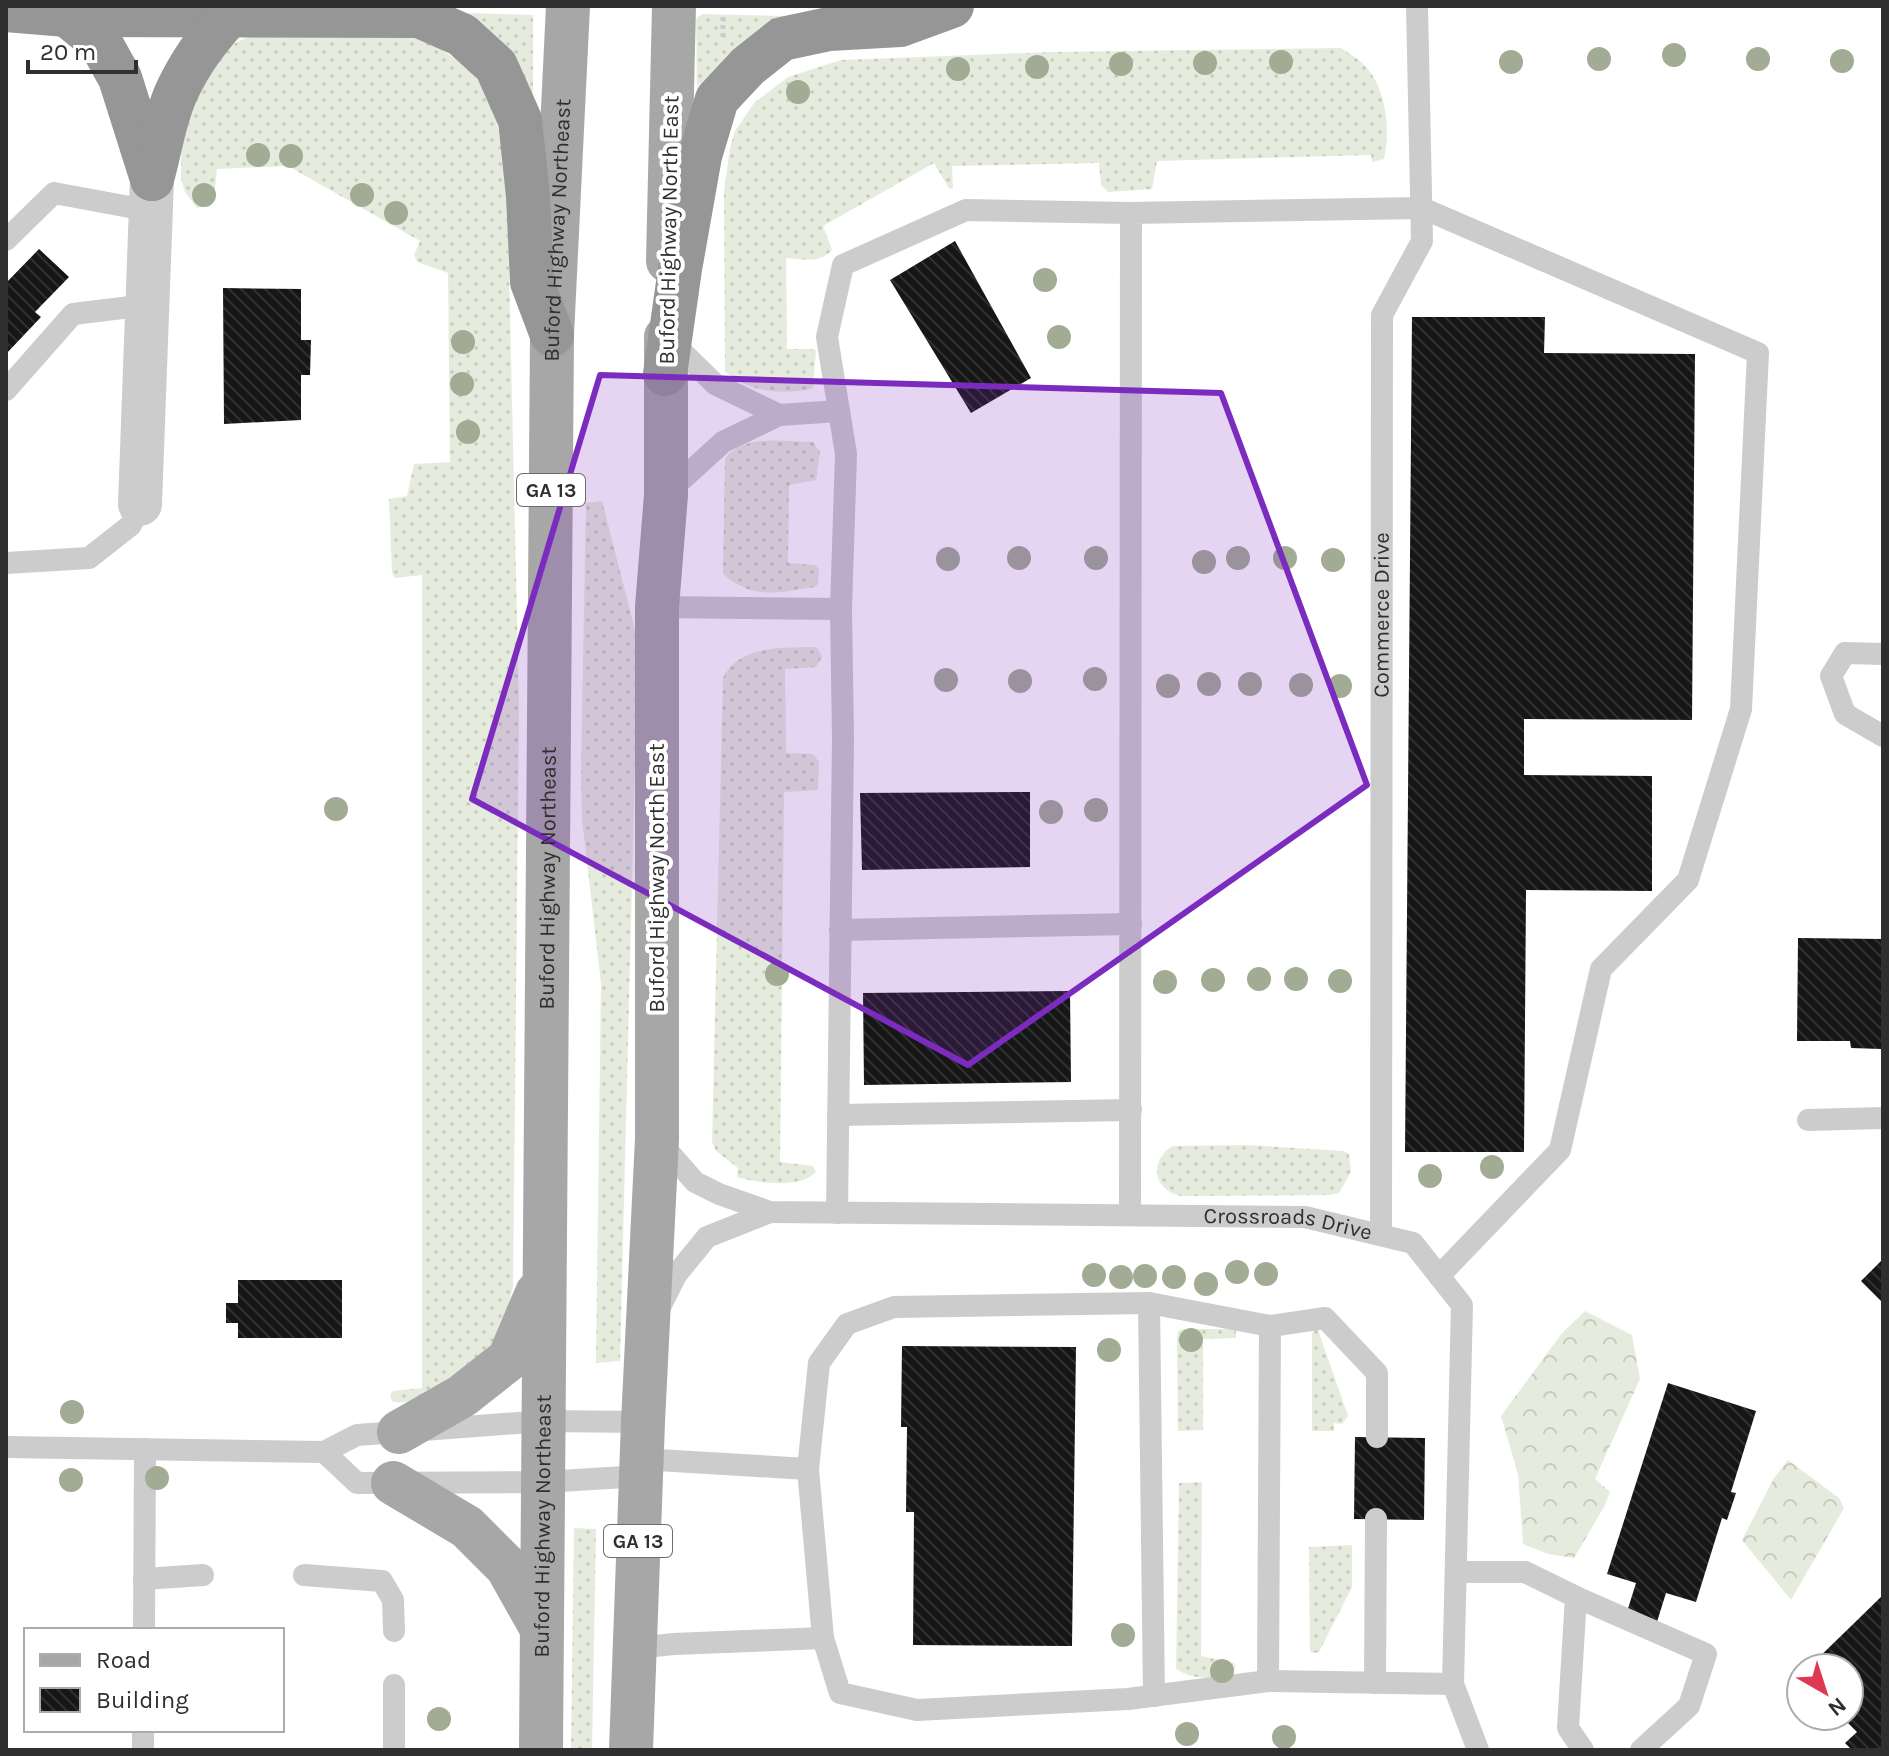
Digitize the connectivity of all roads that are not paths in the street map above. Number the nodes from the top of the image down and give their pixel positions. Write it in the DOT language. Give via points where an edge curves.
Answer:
graph roads {
  1 [pos="568,6"];
  2 [pos="674,6"];
  3 [pos="952,6"];
  4 [pos="1417,6"];
  5 [pos="6,10"];
  6 [pos="234,11"];
  7 [pos="67,15"];
  8 [pos="152,195"];
  9 [pos="1422,208"];
  10 [pos="1131,213"];
  11 [pos="6,240"];
  12 [pos="147,305"];
  13 [pos="552,335"];
  14 [pos="668,357"];
  15 [pos="6,390"];
  16 [pos="839,411"];
  17 [pos="779,415"];
  18 [pos="666,495"];
  19 [pos="140,504"];
  20 [pos="6,563"];
  21 [pos="657,607"];
  22 [pos="841,609"];
  23 [pos="1883,654"];
  24 [pos="1883,736"];
  25 [pos="1131,924"];
  26 [pos="840,930"];
  27 [pos="1131,1110"];
  28 [pos="838,1115"];
  29 [pos="1883,1118"];
  30 [pos="1808,1120"];
  31 [pos="657,1139"];
  32 [pos="770,1212"];
  33 [pos="837,1213"];
  34 [pos="1130,1215"];
  35 [pos="1381,1235"];
  36 [pos="545,1276"];
  37 [pos="1439,1276"];
  38 [pos="1149,1303"];
  39 [pos="1270,1326"];
  40 [pos="649,1332"];
  41 [pos="544,1421"];
  42 [pos="399,1432"];
  43 [pos="1377,1437"];
  44 [pos="6,1447"];
  45 [pos="145,1449"];
  46 [pos="324,1452"];
  47 [pos="642,1452"];
  48 [pos="808,1469"];
  49 [pos="544,1482"];
  50 [pos="393,1483"];
  51 [pos="1376,1519"];
  52 [pos="1456,1572"];
  53 [pos="203,1575"];
  54 [pos="304,1575"];
  55 [pos="144,1579"];
  56 [pos="1576,1597"];
  57 [pos="144,1628"];
  58 [pos="542,1630"];
  59 [pos="394,1631"];
  60 [pos="823,1638"];
  61 [pos="635,1648"];
  62 [pos="1268,1681"];
  63 [pos="1375,1683"];
  64 [pos="1453,1684"];
  65 [pos="394,1685"];
  66 [pos="1154,1696"];
  67 [pos="394,1750"];
  68 [pos="541,1750"];
  69 [pos="631,1750"];
  70 [pos="1478,1750"];
  71 [pos="1583,1750"];
  72 [pos="1641,1750"];
  1 -- 13 [label="main road, Buford Highway Northeast / GA 13"];
  2 -- 14 [label="main road, Buford Highway North East / GA 13"];
  3 -- 14 [label="highway" via="900,25 829,29 782,39 717,99 700,156"];
  4 -- 9 [label="lane, Commerce Drive"];
  5 -- 7 [label="highway"];
  6 -- 7 [label="highway"];
  6 -- 8 [label="highway" via="197,54 175,95"];
  6 -- 13 [label="highway" via="419,16 462,35 496,66 520,120 532,282"];
  7 -- 8 [label="highway" via="100,42 120,78"];
  8 -- 11 [label="lane" via="54,193"];
  8 -- 12 [label="street"];
  9 -- 10 [label="lane"];
  9 -- 35 [label="lane, Commerce Drive" via="1422,241 1382,315"];
  9 -- 37 [label="lane" via="1758,353 1741,709 1688,880 1601,969 1560,1150"];
  10 -- 16 [label="lane" via="966,210 843,265 827,337"];
  10 -- 25 [label="lane"];
  12 -- 15 [label="lane" via="73,314"];
  12 -- 19 [label="street"];
  13 -- 36 [label="main road, Buford Highway Northeast / GA 13"];
  14 -- 17 [label="lane"];
  14 -- 18 [label="main road, Buford Highway North East / GA 13"];
  16 -- 17 [label="lane"];
  16 -- 22 [label="lane" via="846,454"];
  17 -- 18 [label="lane" via="723,442"];
  18 -- 21 [label="main road, Buford Highway North East / GA 13"];
  19 -- 20 [label="lane" via="131,525 89,558"];
  21 -- 22 [label="lane"];
  21 -- 31 [label="main road, Buford Highway North East / GA 13"];
  22 -- 26 [label="lane"];
  23 -- 24 [label="lane" via="1845,653 1831,676 1845,714"];
  25 -- 26 [label="lane"];
  25 -- 27 [label="lane"];
  26 -- 28 [label="lane"];
  27 -- 28 [label="lane"];
  27 -- 34 [label="lane"];
  28 -- 33 [label="lane"];
  29 -- 30 [label="lane"];
  31 -- 32 [label="lane, Crossroads Drive" via="695,1182"];
  31 -- 40 [label="main road, Buford Highway North East / GA 13"];
  32 -- 33 [label="lane, Crossroads Drive"];
  32 -- 40 [label="lane" via="707,1237 676,1275"];
  33 -- 34 [label="lane, Crossroads Drive"];
  34 -- 35 [label="lane, Crossroads Drive" via="1305,1217"];
  35 -- 37 [label="lane, Crossroads Drive" via="1413,1243"];
  36 -- 41 [label="main road, Buford Highway Northeast / GA 13"];
  36 -- 42 [label="main road" via="509,1359 462,1396"];
  37 -- 52 [label="lane, Crossroads Drive" via="1462,1305"];
  38 -- 39 [label="lane"];
  38 -- 48 [label="lane" via="894,1307 847,1324 819,1363"];
  38 -- 66 [label="lane"];
  39 -- 43 [label="lane" via="1325,1318 1377,1373"];
  39 -- 62 [label="lane"];
  40 -- 47 [label="main road, Buford Highway North East / GA 13"];
  41 -- 42 [label="lane"];
  41 -- 47 [label="lane"];
  41 -- 49 [label="main road, Buford Highway Northeast / GA 13"];
  42 -- 46 [label="lane" via="357,1435"];
  44 -- 45 [label="lane"];
  45 -- 46 [label="lane"];
  45 -- 55 [label="lane"];
  46 -- 50 [label="lane" via="357,1483"];
  47 -- 48 [label="lane"];
  47 -- 49 [label="lane"];
  47 -- 61 [label="main road, Buford Highway North East / GA 13"];
  48 -- 60 [label="lane"];
  49 -- 50 [label="lane"];
  49 -- 58 [label="main road, Buford Highway Northeast / GA 13"];
  50 -- 58 [label="main road" via="467,1527 507,1567"];
  51 -- 63 [label="lane"];
  52 -- 56 [label="lane" via="1525,1572"];
  52 -- 64 [label="lane, Crossroads Drive"];
  53 -- 55 [label="lane"];
  54 -- 59 [label="lane" via="382,1581 393,1600"];
  55 -- 57 [label="lane"];
  56 -- 71 [label="lane" via="1568,1728"];
  56 -- 72 [label="lane" via="1706,1654 1689,1706"];
  58 -- 68 [label="main road, Buford Highway Northeast / GA 13"];
  60 -- 61 [label="lane"];
  60 -- 66 [label="lane" via="840,1693 917,1710"];
  61 -- 69 [label="main road, Buford Highway North East / GA 13"];
  62 -- 63 [label="lane"];
  62 -- 66 [label="lane"];
  63 -- 64 [label="lane"];
  64 -- 70 [label="lane, Crossroads Drive"];
  65 -- 67 [label="lane"];
}
